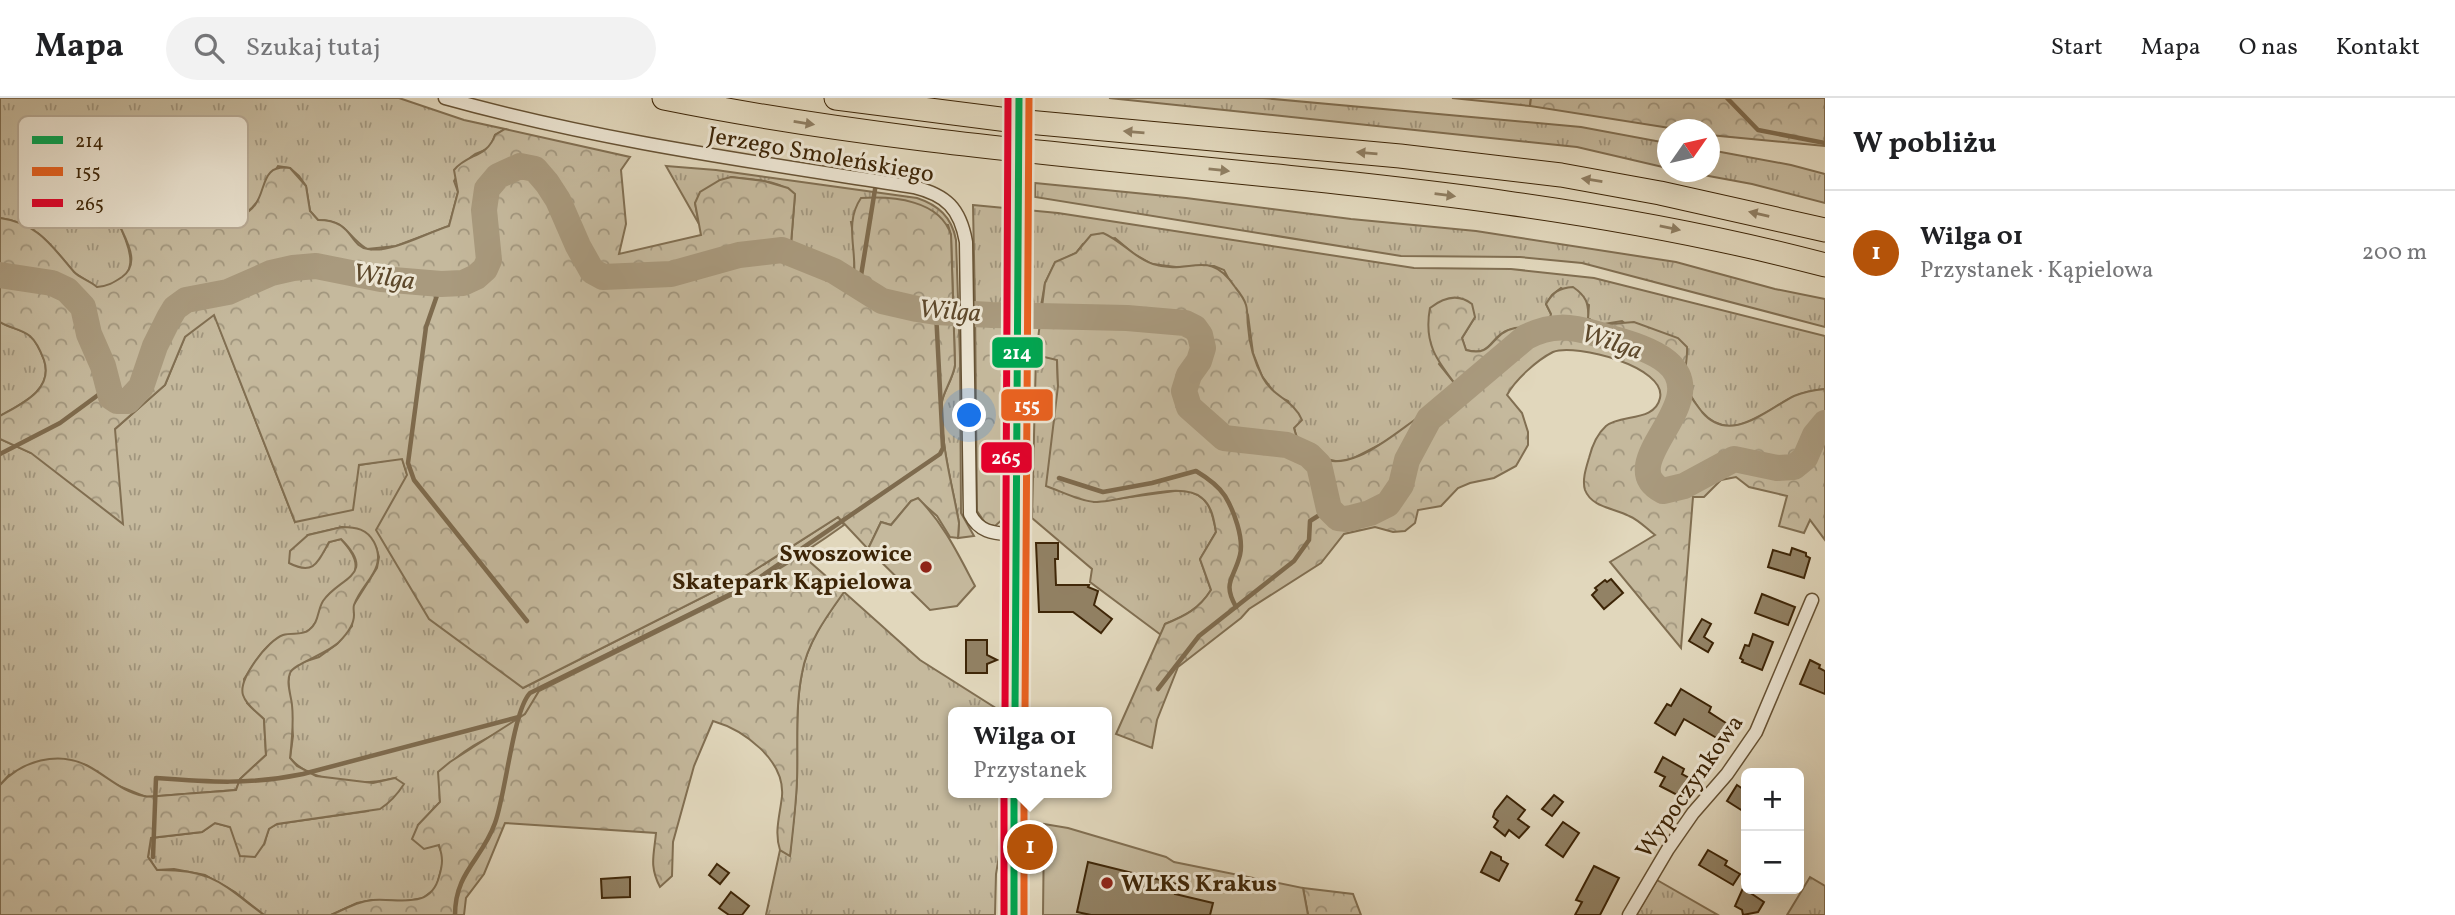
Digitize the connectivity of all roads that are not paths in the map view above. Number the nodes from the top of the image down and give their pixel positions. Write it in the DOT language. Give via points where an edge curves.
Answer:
graph roads {
  1 [pos="446,98"];
  2 [pos="664,98"];
  3 [pos="836,98"];
  4 [pos="1018,98"];
  5 [pos="1825,230"];
  6 [pos="1825,265"];
  7 [pos="1016,535"];
  8 [pos="1812,600"];
  9 [pos="1015,707"];
  10 [pos="1014,798"];
  11 [pos="1014,915"];
  12 [pos="1629,915"];
  1 -- 7 [label="street, Jerzego Smoleńskiego" via="583,132 930,191 952,206 963,228 970,514 974,523 989,533"];
  2 -- 6 [label="highway, one-way" via="838,128 1560,210 1712,236"];
  5 -- 3 [label="highway, one-way" via="1562,175 1016,121"];
  4 -- 7 [label="street, bridge"];
  7 -- 9 [label="street"];
  8 -- 12 [label="street, Wypoczynkowa" via="1756,732 1682,830"];
  10 -- 11 [label="street"];
}
